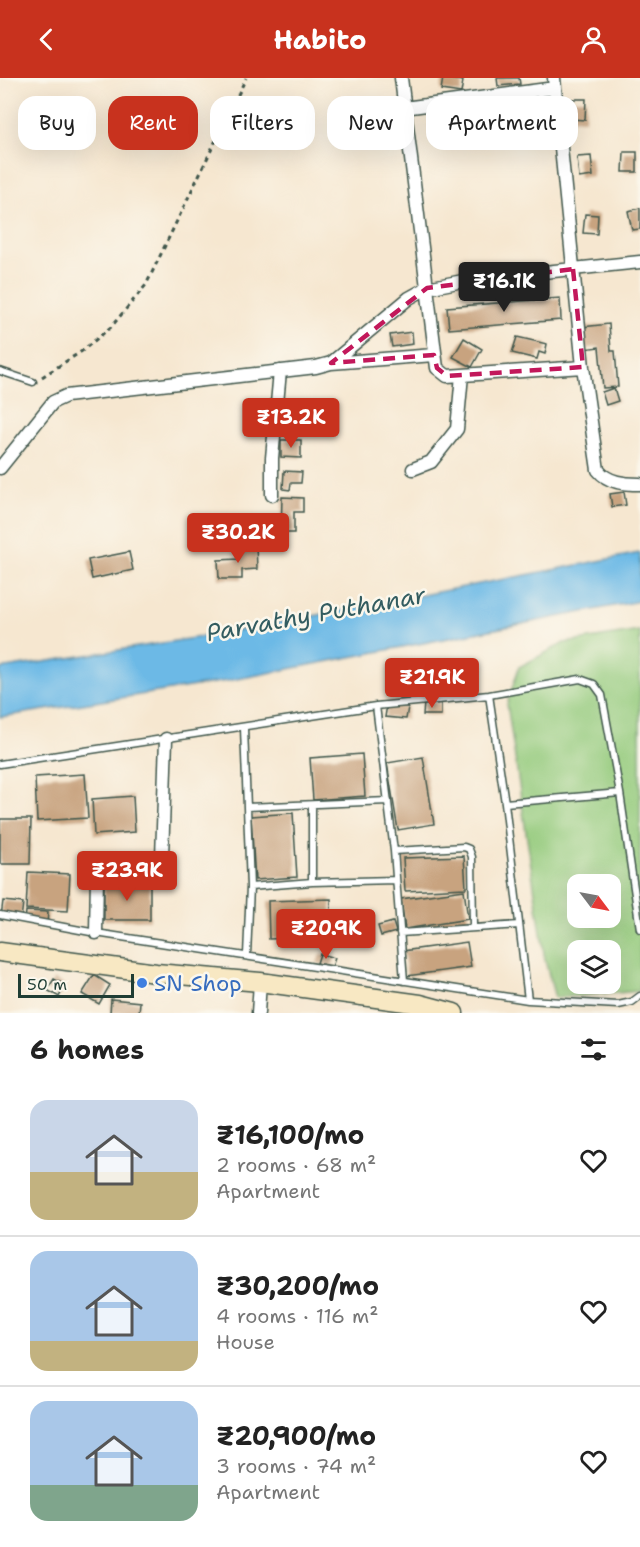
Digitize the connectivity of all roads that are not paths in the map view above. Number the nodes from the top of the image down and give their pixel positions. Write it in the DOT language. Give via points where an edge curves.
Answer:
graph roads {
  1 [pos="401,78"];
  2 [pos="554,83"];
  3 [pos="403,96"];
  4 [pos="414,106"];
  5 [pos="409,150"];
  6 [pos="640,262"];
  7 [pos="573,269"];
  8 [pos="427,288"];
  9 [pos="434,355"];
  10 [pos="331,363"];
  11 [pos="583,367"];
  12 [pos="0,371"];
  13 [pos="280,371"];
  14 [pos="462,375"];
  15 [pos="33,382"];
  16 [pos="0,468"];
  17 [pos="413,469"];
  18 [pos="640,484"];
  19 [pos="272,495"];
  20 [pos="489,695"];
  21 [pos="376,706"];
  22 [pos="244,728"];
  23 [pos="166,738"];
  24 [pos="0,764"];
  25 [pos="620,793"];
  26 [pos="388,801"];
  27 [pos="505,803"];
  28 [pos="312,805"];
  29 [pos="247,807"];
  30 [pos="394,851"];
  31 [pos="396,880"];
  32 [pos="312,882"];
  33 [pos="250,887"];
  34 [pos="0,915"];
  35 [pos="519,925"];
  36 [pos="473,927"];
  37 [pos="640,929"];
  38 [pos="96,933"];
  39 [pos="400,933"];
  40 [pos="0,952"];
  41 [pos="247,955"];
  42 [pos="404,981"];
  43 [pos="260,982"];
  44 [pos="640,996"];
  45 [pos="528,1000"];
  46 [pos="420,1009"];
  47 [pos="258,1013"];
  48 [pos="454,1013"];
  1 -- 3 [label="street"];
  2 -- 4 [label="street"];
  2 -- 7 [label="street"];
  5 -- 8 [label="street"];
  6 -- 7 [label="street"];
  7 -- 8 [label="street"];
  7 -- 11 [label="street"];
  8 -- 9 [label="street"];
  8 -- 10 [label="street" via="409,298"];
  9 -- 10 [label="street"];
  9 -- 14 [label="street" via="441,373"];
  10 -- 13 [label="street"];
  11 -- 14 [label="street"];
  11 -- 18 [label="street" via="598,470 608,479"];
  12 -- 15 [label="lane"];
  13 -- 16 [label="street" via="66,396 53,402"];
  13 -- 19 [label="street"];
  14 -- 17 [label="street" via="457,429 431,462"];
  20 -- 21 [label="lane"];
  20 -- 25 [label="lane" via="580,679 594,684 602,695"];
  20 -- 27 [label="lane"];
  21 -- 22 [label="lane"];
  21 -- 26 [label="lane"];
  22 -- 23 [label="lane"];
  22 -- 29 [label="lane"];
  23 -- 24 [label="lane"];
  23 -- 38 [label="street" via="162,857 156,867 99,868"];
  25 -- 27 [label="lane"];
  25 -- 37 [label="lane"];
  26 -- 28 [label="lane"];
  26 -- 30 [label="lane"];
  27 -- 35 [label="lane"];
  28 -- 29 [label="lane"];
  28 -- 32 [label="lane"];
  29 -- 33 [label="lane"];
  30 -- 31 [label="lane"];
  30 -- 36 [label="lane" via="470,849"];
  31 -- 32 [label="lane"];
  31 -- 39 [label="lane"];
  32 -- 33 [label="lane"];
  33 -- 41 [label="lane"];
  34 -- 38 [label="lane"];
  35 -- 36 [label="lane"];
  35 -- 45 [label="lane"];
  36 -- 39 [label="lane"];
  38 -- 41 [label="lane"];
  39 -- 42 [label="lane"];
  40 -- 43 [label="main road"];
  41 -- 42 [label="lane"];
  42 -- 45 [label="lane"];
  43 -- 46 [label="main road"];
  43 -- 47 [label="street"];
  44 -- 45 [label="lane" via="618,1005"];
  46 -- 48 [label="main road"];
}
